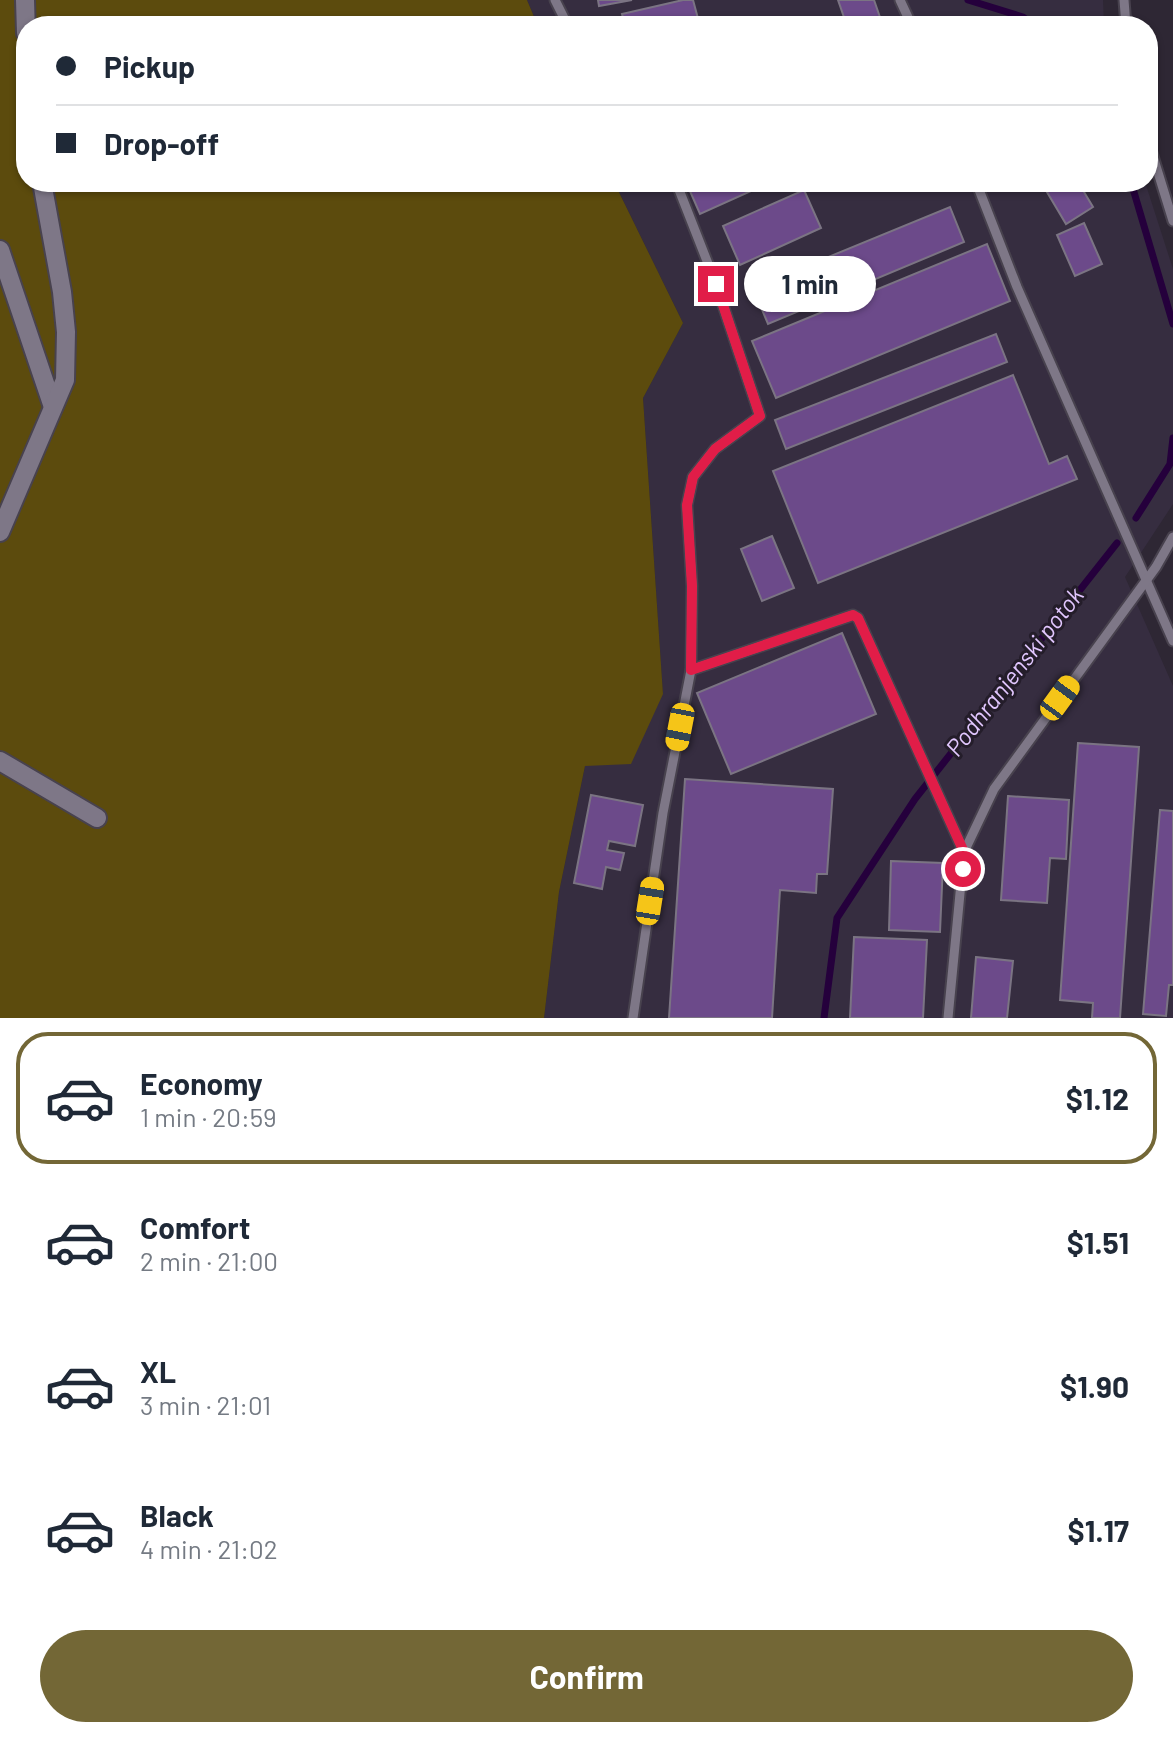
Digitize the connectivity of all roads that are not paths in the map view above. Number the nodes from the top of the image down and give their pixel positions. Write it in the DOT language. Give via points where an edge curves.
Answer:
graph roads {
  1 [pos="1158,172"];
  2 [pos="44,192"];
  3 [pos="680,192"];
  4 [pos="980,192"];
  5 [pos="1173,221"];
  6 [pos="0,250"];
  7 [pos="52,404"];
  8 [pos="0,532"];
  9 [pos="1173,537"];
  10 [pos="1145,580"];
  11 [pos="1173,641"];
  12 [pos="691,670"];
  13 [pos="0,761"];
  14 [pos="97,818"];
  15 [pos="964,852"];
  16 [pos="633,1018"];
  17 [pos="948,1018"];
  1 -- 5 [label="lane"];
  2 -- 7 [label="street" via="66,332 65,380"];
  3 -- 12 [label="lane" via="760,416 715,449 693,477 687,505"];
  4 -- 10 [label="lane"];
  6 -- 7 [label="street"];
  7 -- 8 [label="street"];
  9 -- 10 [label="lane"];
  10 -- 11 [label="lane"];
  10 -- 15 [label="lane" via="994,789"];
  12 -- 15 [label="lane" via="853,615 858,618"];
  12 -- 16 [label="lane" via="663,813"];
  13 -- 14 [label="street"];
  15 -- 17 [label="lane"];
}
